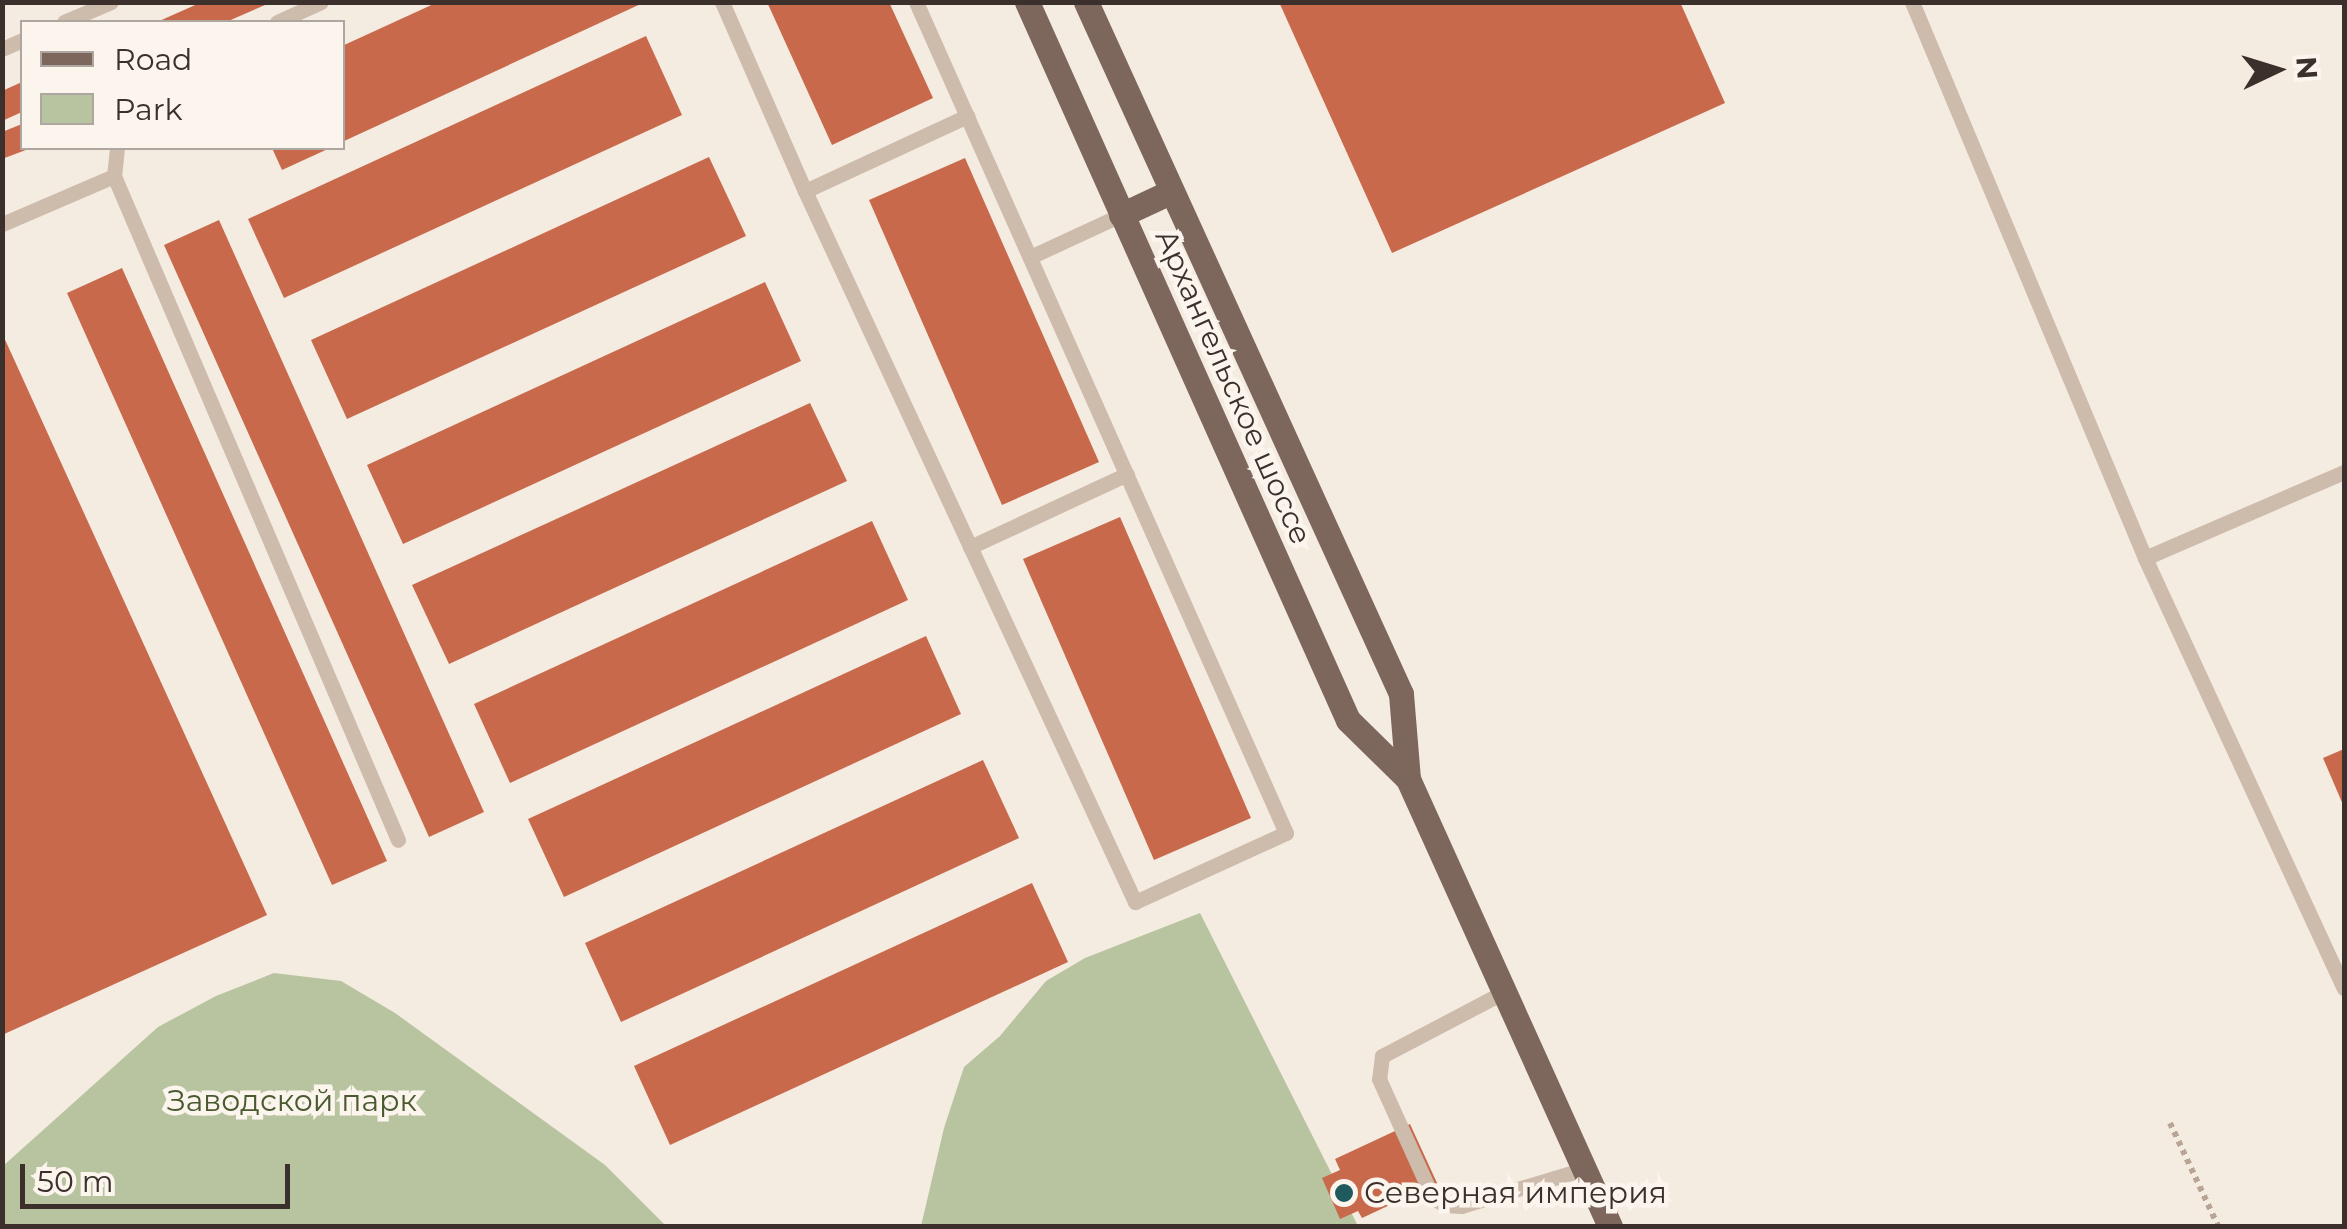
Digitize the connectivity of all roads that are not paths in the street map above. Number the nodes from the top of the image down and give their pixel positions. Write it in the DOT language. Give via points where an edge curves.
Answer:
graph roads {
  1 [pos="111,2"];
  2 [pos="321,2"];
  3 [pos="722,2"];
  4 [pos="916,2"];
  5 [pos="1027,2"];
  6 [pos="1086,2"];
  7 [pos="1912,2"];
  8 [pos="69,20"];
  9 [pos="281,20"];
  10 [pos="967,116"];
  11 [pos="117,150"];
  12 [pos="114,176"];
  13 [pos="805,191"];
  14 [pos="1170,192"];
  15 [pos="1120,215"];
  16 [pos="2,224"];
  17 [pos="1030,257"];
  18 [pos="2344,472"];
  19 [pos="1126,474"];
  20 [pos="970,547"];
  21 [pos="2145,558"];
  22 [pos="1408,779"];
  23 [pos="398,840"];
  24 [pos="2344,988"];
  25 [pos="1504,992"];
  26 [pos="1584,1170"];
  27 [pos="1610,1226"];
  1 -- 8 [label="lane"];
  2 -- 9 [label="lane"];
  3 -- 13 [label="lane"];
  4 -- 10 [label="lane"];
  5 -- 15 [label="main road, Архангельское шоссе"];
  6 -- 14 [label="main road, Архангельское шоссе"];
  7 -- 21 [label="lane"];
  10 -- 13 [label="lane"];
  10 -- 17 [label="lane"];
  11 -- 12 [label="lane"];
  12 -- 16 [label="lane"];
  12 -- 23 [label="lane"];
  13 -- 20 [label="lane"];
  14 -- 15 [label="main road"];
  14 -- 22 [label="main road, Архангельское шоссе" via="1401,694"];
  15 -- 17 [label="lane"];
  15 -- 22 [label="main road, Архангельское шоссе" via="1348,720"];
  17 -- 19 [label="lane"];
  18 -- 21 [label="lane"];
  19 -- 20 [label="lane"];
  19 -- 20 [label="lane" via="1286,832 1135,902"];
  21 -- 24 [label="lane"];
  22 -- 25 [label="main road, Архангельское шоссе"];
  25 -- 26 [label="main road, Архангельское шоссе"];
  25 -- 26 [label="lane" via="1382,1056 1378,1079 1434,1198 1445,1205"];
  26 -- 27 [label="main road, Архангельское шоссе"];
}
